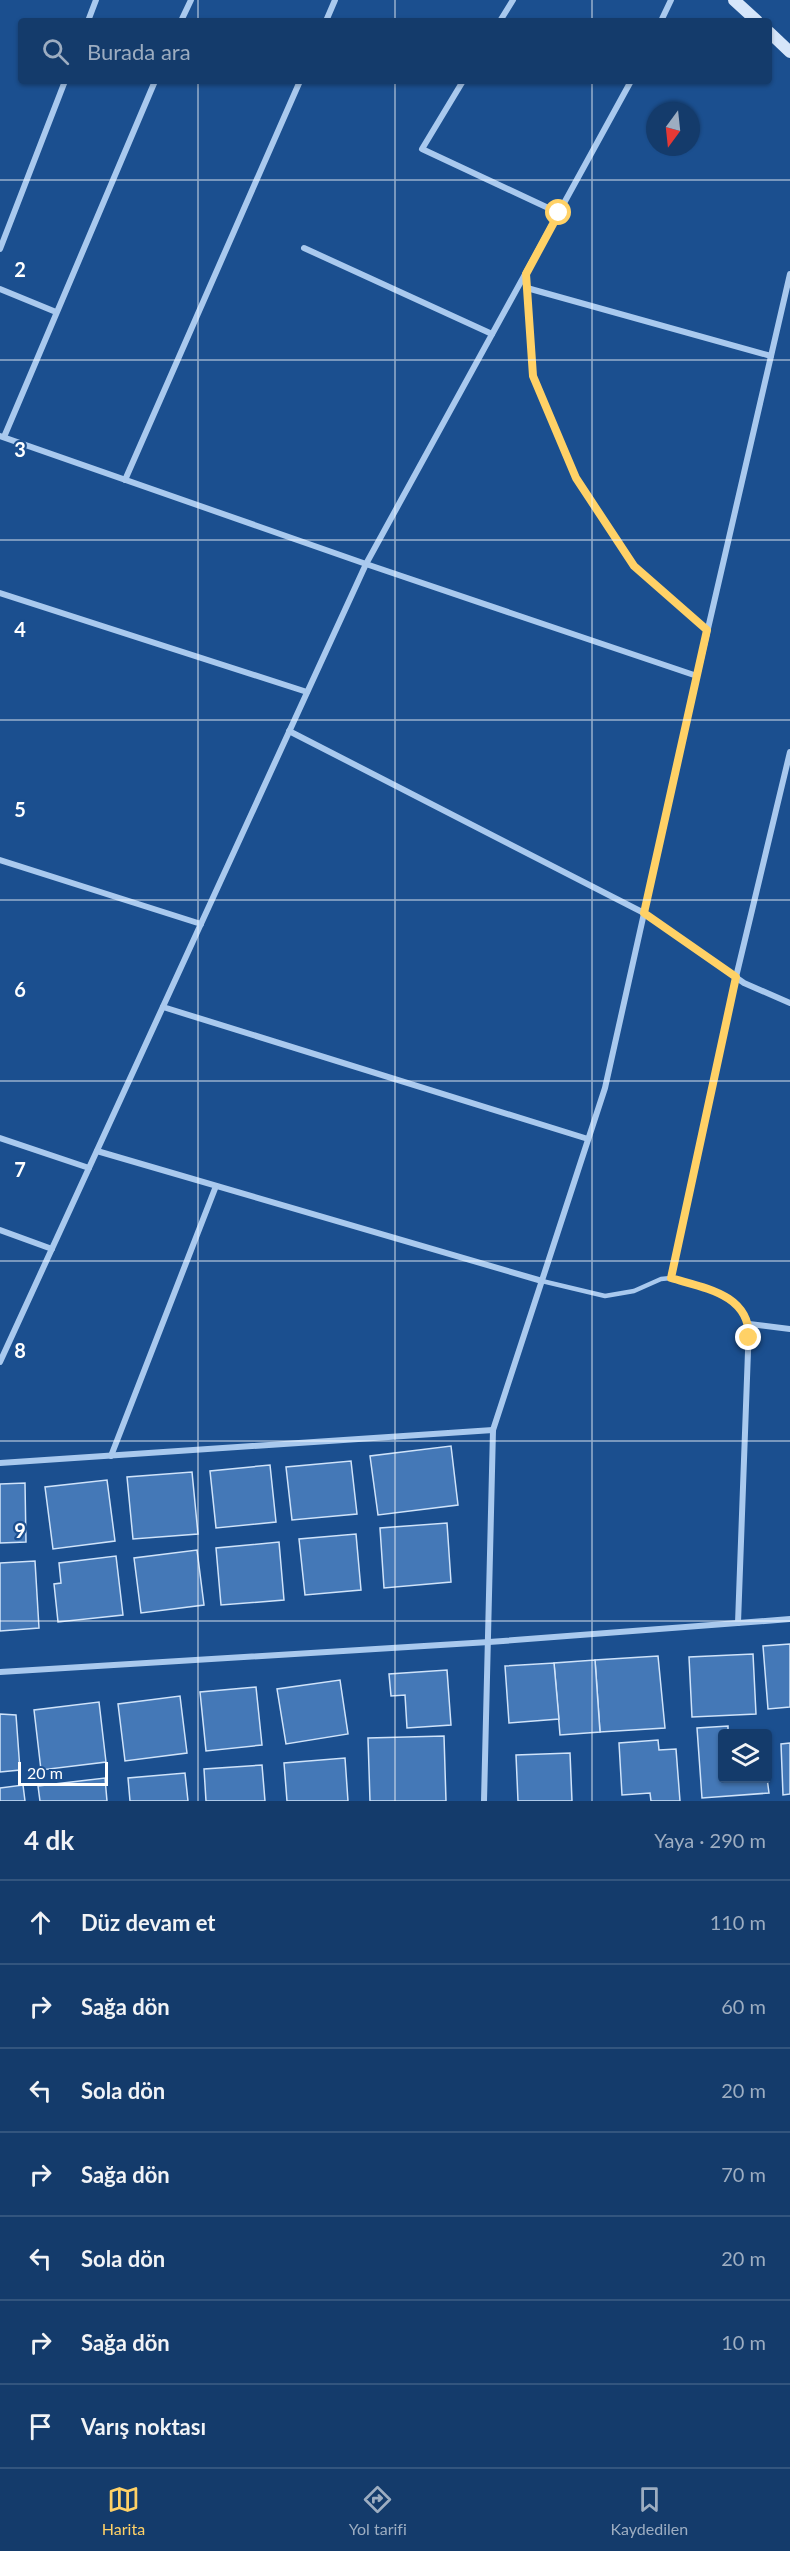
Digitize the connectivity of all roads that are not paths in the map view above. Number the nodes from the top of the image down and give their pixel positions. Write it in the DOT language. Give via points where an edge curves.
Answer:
graph roads {
  1 [pos="96,0"];
  2 [pos="191,0"];
  3 [pos="335,0"];
  4 [pos="513,0"];
  5 [pos="671,0"];
  6 [pos="734,0"];
  7 [pos="89,18"];
  8 [pos="182,18"];
  9 [pos="327,18"];
  10 [pos="502,18"];
  11 [pos="662,18"];
  12 [pos="754,18"];
  13 [pos="772,35"];
  14 [pos="790,52"];
  15 [pos="64,84"];
  16 [pos="154,84"];
  17 [pos="299,84"];
  18 [pos="461,84"];
  19 [pos="629,84"];
  20 [pos="559,213"];
  21 [pos="304,248"];
  22 [pos="0,249"];
  23 [pos="526,274"];
  24 [pos="790,274"];
  25 [pos="527,288"];
  26 [pos="0,289"];
  27 [pos="56,312"];
  28 [pos="492,334"];
  29 [pos="771,356"];
  30 [pos="2,436"];
  31 [pos="125,480"];
  32 [pos="366,564"];
  33 [pos="0,593"];
  34 [pos="707,630"];
  35 [pos="697,675"];
  36 [pos="307,692"];
  37 [pos="289,731"];
  38 [pos="790,752"];
  39 [pos="0,860"];
  40 [pos="644,913"];
  41 [pos="201,924"];
  42 [pos="736,977"];
  43 [pos="790,1004"];
  44 [pos="163,1007"];
  45 [pos="0,1138"];
  46 [pos="588,1139"];
  47 [pos="96,1151"];
  48 [pos="89,1168"];
  49 [pos="216,1186"];
  50 [pos="0,1230"];
  51 [pos="52,1249"];
  52 [pos="671,1278"];
  53 [pos="542,1281"];
  54 [pos="749,1324"];
  55 [pos="790,1329"];
  56 [pos="0,1362"];
  57 [pos="493,1430"];
  58 [pos="111,1456"];
  59 [pos="0,1463"];
  60 [pos="790,1618"];
  61 [pos="738,1623"];
  62 [pos="489,1642"];
  63 [pos="0,1672"];
  64 [pos="484,1801"];
  1 -- 7 [label="street"];
  2 -- 8 [label="street"];
  3 -- 9 [label="street"];
  4 -- 10 [label="street"];
  5 -- 11 [label="street"];
  6 -- 12 [label="main road"];
  13 -- 14 [label="main road"];
  15 -- 22 [label="street"];
  16 -- 27 [label="street"];
  17 -- 31 [label="street"];
  18 -- 20 [label="street" via="422,149"];
  19 -- 20 [label="street"];
  20 -- 23 [label="street"];
  21 -- 28 [label="street"];
  23 -- 25 [label="street"];
  23 -- 28 [label="street"];
  24 -- 29 [label="street"];
  25 -- 29 [label="street"];
  25 -- 34 [label="street" via="533,376 576,478 634,566"];
  26 -- 27 [label="street"];
  27 -- 30 [label="street"];
  28 -- 32 [label="street"];
  29 -- 34 [label="street"];
  30 -- 31 [label="street"];
  31 -- 32 [label="street"];
  32 -- 35 [label="street"];
  32 -- 36 [label="street"];
  33 -- 36 [label="street"];
  34 -- 35 [label="street"];
  35 -- 40 [label="street"];
  36 -- 37 [label="street"];
  37 -- 40 [label="street"];
  37 -- 41 [label="street"];
  38 -- 42 [label="street"];
  39 -- 41 [label="street"];
  40 -- 42 [label="street"];
  40 -- 46 [label="street" via="605,1088"];
  41 -- 44 [label="street"];
  42 -- 43 [label="street"];
  42 -- 52 [label="lane"];
  44 -- 46 [label="street"];
  44 -- 47 [label="street"];
  45 -- 48 [label="street"];
  46 -- 53 [label="street"];
  47 -- 48 [label="street"];
  47 -- 49 [label="street"];
  48 -- 51 [label="street"];
  49 -- 53 [label="street"];
  49 -- 58 [label="street"];
  50 -- 51 [label="street"];
  51 -- 56 [label="street"];
  52 -- 53 [label="lane" via="605,1296"];
  52 -- 54 [label="lane" via="720,1293 736,1303"];
  53 -- 57 [label="street"];
  54 -- 55 [label="street"];
  54 -- 61 [label="street"];
  57 -- 58 [label="street"];
  57 -- 62 [label="street"];
  58 -- 59 [label="street"];
  60 -- 61 [label="street"];
  61 -- 62 [label="street"];
  62 -- 63 [label="street"];
  62 -- 64 [label="street"];
}
